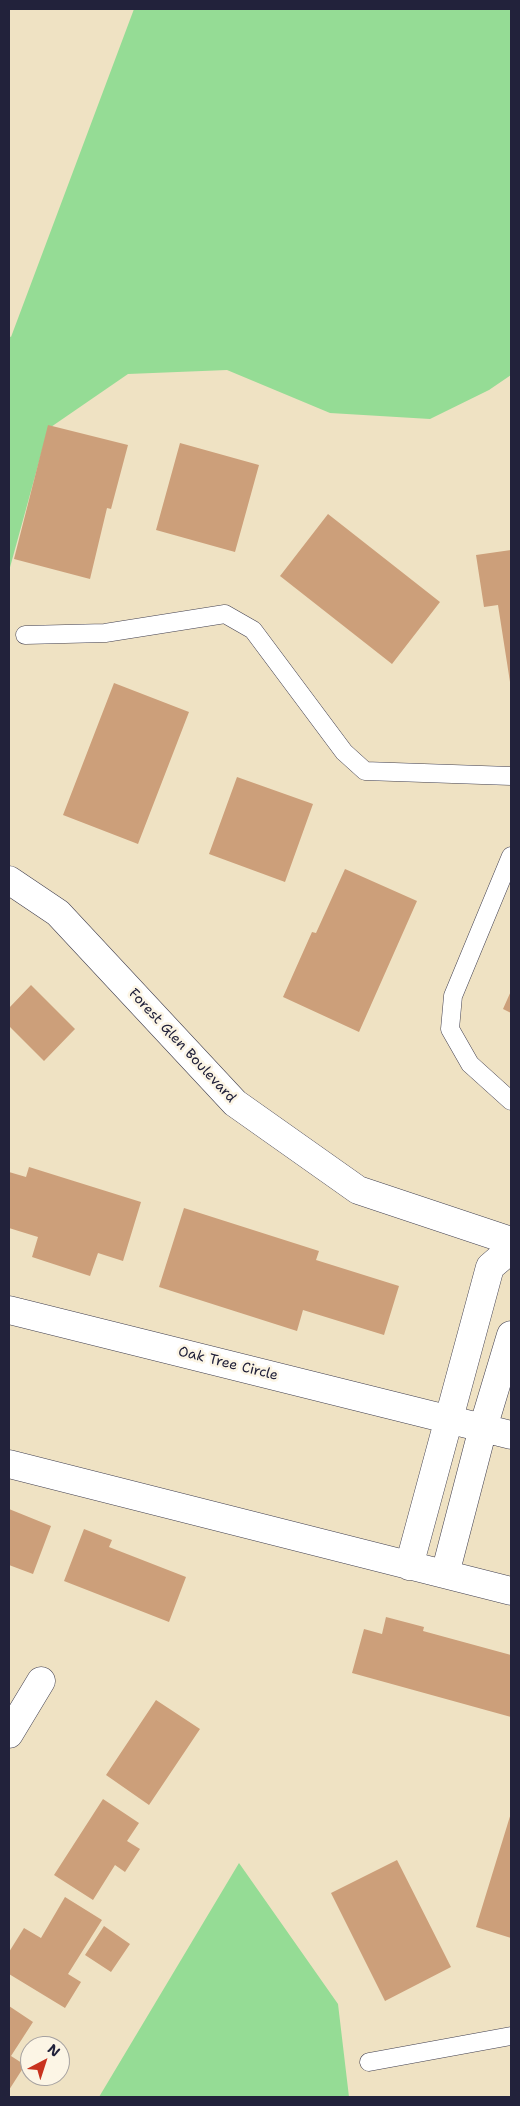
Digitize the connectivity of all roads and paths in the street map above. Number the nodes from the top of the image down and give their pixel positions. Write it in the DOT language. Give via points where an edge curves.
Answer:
graph roads {
  1 [pos="25,635"];
  2 [pos="511,776"];
  3 [pos="511,856"];
  4 [pos="9,880"];
  5 [pos="511,1102"];
  6 [pos="511,1241"];
  7 [pos="511,1249"];
  8 [pos="9,1310"];
  9 [pos="511,1335"];
  10 [pos="447,1419"];
  11 [pos="483,1428"];
  12 [pos="511,1435"];
  13 [pos="9,1464"];
  14 [pos="409,1566"];
  15 [pos="446,1574"];
  16 [pos="511,1591"];
  17 [pos="41,1681"];
  18 [pos="9,1734"];
  19 [pos="511,2036"];
  20 [pos="369,2062"];
  1 -- 2 [label="lane" via="105,633 225,614 253,630 344,752 365,772"];
  3 -- 5 [label="lane" via="453,996 450,1029 470,1064"];
  4 -- 6 [label="street, Forest Glen Boulevard" via="58,913 243,1109 358,1190"];
  7 -- 10 [label="street" via="490,1267"];
  8 -- 10 [label="street, Oak Tree Circle"];
  9 -- 11 [label="street"];
  10 -- 11 [label="street, Oak Tree Circle"];
  10 -- 14 [label="street"];
  11 -- 12 [label="street, Oak Tree Circle"];
  11 -- 15 [label="street"];
  13 -- 14 [label="street"];
  14 -- 15 [label="street"];
  15 -- 16 [label="street"];
  17 -- 18 [label="street"];
  19 -- 20 [label="lane"];
}
